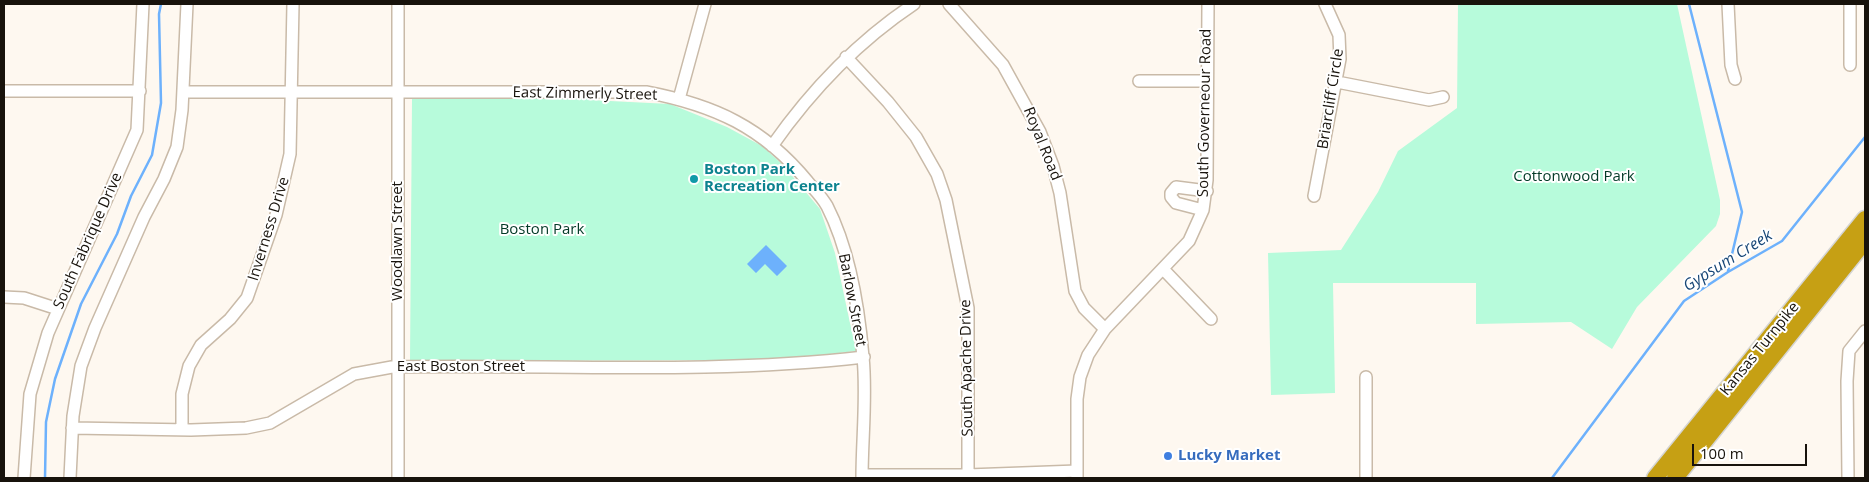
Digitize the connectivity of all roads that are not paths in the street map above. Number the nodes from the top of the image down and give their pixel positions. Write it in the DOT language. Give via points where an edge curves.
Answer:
graph roads {
  1 [pos="143,4"];
  2 [pos="187,4"];
  3 [pos="293,4"];
  4 [pos="398,4"];
  5 [pos="705,4"];
  6 [pos="892,4"];
  7 [pos="914,4"];
  8 [pos="949,4"];
  9 [pos="1208,4"];
  10 [pos="1325,4"];
  11 [pos="1728,4"];
  12 [pos="1850,4"];
  13 [pos="901,13"];
  14 [pos="846,57"];
  15 [pos="1850,65"];
  16 [pos="1735,80"];
  17 [pos="1139,81"];
  18 [pos="1207,81"];
  19 [pos="1336,82"];
  20 [pos="4,91"];
  21 [pos="140,91"];
  22 [pos="184,92"];
  23 [pos="292,92"];
  24 [pos="398,92"];
  25 [pos="1444,97"];
  26 [pos="679,98"];
  27 [pos="772,146"];
  28 [pos="1207,191"];
  29 [pos="1314,196"];
  30 [pos="1203,210"];
  31 [pos="1865,219"];
  32 [pos="1865,240"];
  33 [pos="1164,270"];
  34 [pos="4,297"];
  35 [pos="58,309"];
  36 [pos="1211,319"];
  37 [pos="1105,329"];
  38 [pos="1862,334"];
  39 [pos="864,357"];
  40 [pos="398,367"];
  41 [pos="1366,377"];
  42 [pos="72,428"];
  43 [pos="182,430"];
  44 [pos="968,475"];
  45 [pos="1077,475"];
  46 [pos="862,477"];
  47 [pos="24,478"];
  48 [pos="70,478"];
  49 [pos="398,478"];
  50 [pos="1366,478"];
  51 [pos="1655,478"];
  52 [pos="1675,478"];
  53 [pos="1848,478"];
  1 -- 21 [label="street, South Fabrique Drive"];
  2 -- 22 [label="street"];
  3 -- 23 [label="street, Inverness Drive"];
  4 -- 24 [label="street, Woodlawn Street"];
  5 -- 26 [label="street"];
  6 -- 13 [label="street"];
  7 -- 13 [label="street"];
  8 -- 37 [label="street, Royal Road" via="1003,65 1040,132 1060,193 1075,291 1084,308"];
  9 -- 18 [label="street, South Governeour Road"];
  10 -- 19 [label="street, Briarcliff Circle" via="1336,24 1340,41"];
  11 -- 16 [label="street"];
  12 -- 15 [label="street"];
  13 -- 14 [label="street"];
  14 -- 27 [label="street"];
  14 -- 44 [label="street, South Apache Drive" via="916,137 937,174 946,200 968,308"];
  17 -- 18 [label="street"];
  18 -- 28 [label="street, South Governeour Road"];
  19 -- 25 [label="street" via="1430,100"];
  19 -- 29 [label="street, Briarcliff Circle"];
  20 -- 21 [label="street"];
  21 -- 35 [label="street, South Fabrique Drive" via="137,130"];
  22 -- 23 [label="street, East Zimmerly Street"];
  22 -- 42 [label="street" via="177,147 81,366"];
  23 -- 24 [label="street, East Zimmerly Street"];
  23 -- 43 [label="street, Inverness Drive" via="290,154 259,268 240,309 201,345 188,366 182,394"];
  24 -- 26 [label="street, East Zimmerly Street" via="646,92"];
  24 -- 40 [label="street, Woodlawn Street"];
  26 -- 27 [label="street, East Zimmerly Street" via="730,117"];
  27 -- 39 [label="street, Barlow Street" via="793,164 826,205 848,263"];
  28 -- 30 [label="street, South Governeour Road"];
  28 -- 30 [label="street" via="1176,188 1171,197 1176,204"];
  30 -- 33 [label="street, South Governeour Road" via="1190,241"];
  31 -- 51 [label="highway, Kansas Turnpike"];
  32 -- 52 [label="highway, Kansas Turnpike"];
  33 -- 36 [label="street"];
  33 -- 37 [label="street, South Governeour Road"];
  34 -- 35 [label="street" via="24,298"];
  35 -- 47 [label="street, South Fabrique Drive" via="30,394"];
  37 -- 45 [label="street, South Governeour Road" via="1088,355 1080,377"];
  38 -- 53 [label="street" via="1849,351"];
  39 -- 40 [label="street, East Boston Street" via="812,364 736,366"];
  39 -- 46 [label="street, Barlow Street"];
  40 -- 43 [label="street, East Boston Street" via="354,374 270,423 246,428"];
  40 -- 49 [label="street, Woodlawn Street"];
  41 -- 50 [label="street"];
  42 -- 43 [label="street, East Boston Street"];
  42 -- 48 [label="street"];
  44 -- 45 [label="street"];
  44 -- 46 [label="street"];
}
